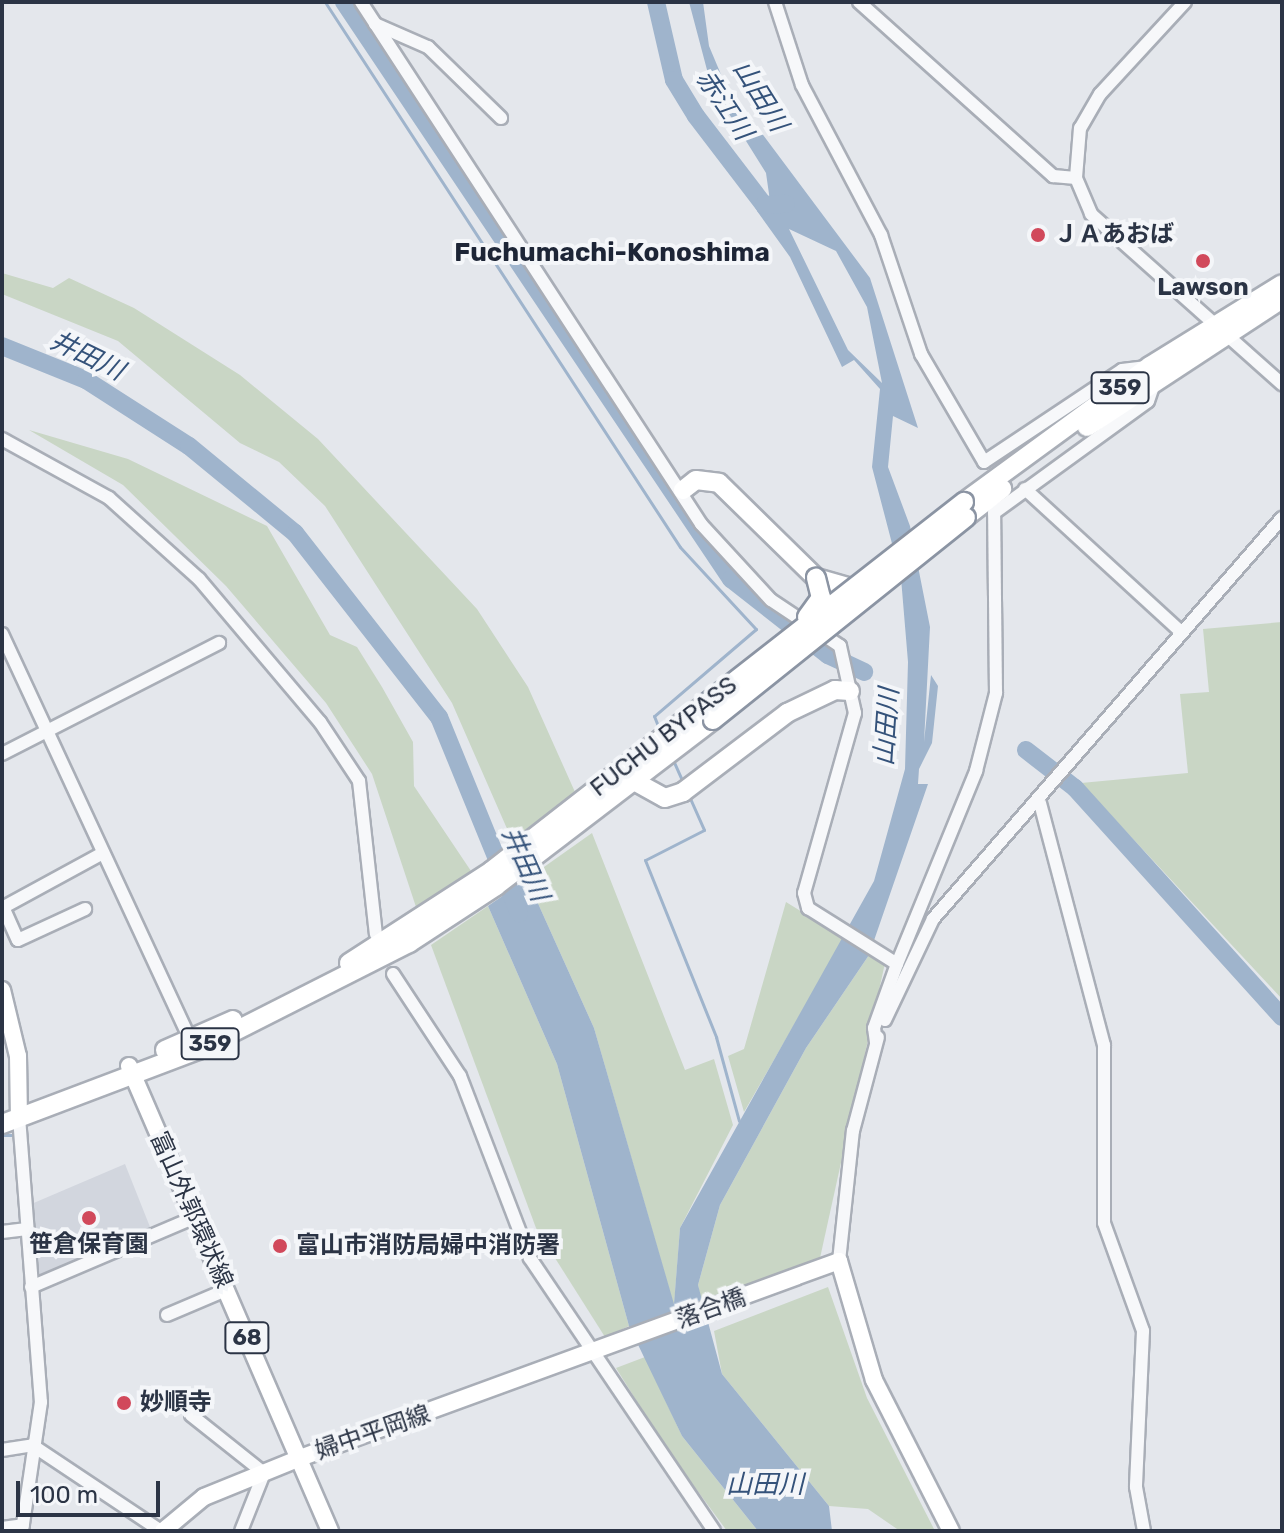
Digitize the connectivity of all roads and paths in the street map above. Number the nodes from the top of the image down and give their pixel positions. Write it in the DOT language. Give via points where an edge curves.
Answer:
graph roads {
  1 [pos="361,2"];
  2 [pos="775,2"];
  3 [pos="859,2"];
  4 [pos="1185,2"];
  5 [pos="375,24"];
  6 [pos="501,118"];
  7 [pos="1076,178"];
  8 [pos="1282,284"];
  9 [pos="1282,299"];
  10 [pos="1216,331"];
  11 [pos="1153,374"];
  12 [pos="1282,384"];
  13 [pos="2,439"];
  14 [pos="1025,489"];
  15 [pos="683,490"];
  16 [pos="965,510"];
  17 [pos="1282,518"];
  18 [pos="816,578"];
  19 [pos="854,589"];
  20 [pos="1180,631"];
  21 [pos="2,634"];
  22 [pos="219,643"];
  23 [pos="759,662"];
  24 [pos="849,685"];
  25 [pos="713,720"];
  26 [pos="46,732"];
  27 [pos="2,754"];
  28 [pos="634,781"];
  29 [pos="683,792"];
  30 [pos="1040,803"];
  31 [pos="103,853"];
  32 [pos="2,908"];
  33 [pos="85,909"];
  34 [pos="376,934"];
  35 [pos="407,936"];
  36 [pos="895,962"];
  37 [pos="393,974"];
  38 [pos="2,990"];
  39 [pos="190,1039"];
  40 [pos="876,1042"];
  41 [pos="130,1071"];
  42 [pos="10,1116"];
  43 [pos="195,1217"];
  44 [pos="25,1229"];
  45 [pos="2,1232"];
  46 [pos="834,1263"];
  47 [pos="31,1287"];
  48 [pos="226,1290"];
  49 [pos="167,1315"];
  50 [pos="593,1352"];
  51 [pos="191,1415"];
  52 [pos="32,1445"];
  53 [pos="2,1450"];
  54 [pos="300,1458"];
  55 [pos="264,1473"];
  56 [pos="2,1528"];
  57 [pos="23,1528"];
  58 [pos="162,1531"];
  59 [pos="241,1531"];
  60 [pos="330,1531"];
  61 [pos="714,1531"];
  62 [pos="951,1531"];
  63 [pos="1144,1531"];
  1 -- 5 [label="street"];
  2 -- 11 [label="street" via="802,85 881,235 921,354 984,462 1122,370"];
  3 -- 7 [label="street" via="1053,176"];
  4 -- 7 [label="street" via="1100,94 1080,128"];
  5 -- 6 [label="street" via="428,47"];
  5 -- 15 [label="street"];
  7 -- 10 [label="street" via="1091,214"];
  8 -- 10 [label="highway, FUCHU BYPASS / 359"];
  9 -- 10 [label="highway, FUCHU BYPASS / 359"];
  10 -- 11 [label="highway, FUCHU BYPASS / 359"];
  10 -- 12 [label="street"];
  11 -- 14 [label="street" via="1148,401"];
  11 -- 16 [label="highway, FUCHU BYPASS / 359"];
  13 -- 34 [label="street" via="109,498 199,579 320,722 359,781"];
  14 -- 20 [label="street"];
  14 -- 36 [label="street" via="994,513 999,549 989,722"];
  15 -- 18 [label="highway" via="696,480 719,483"];
  15 -- 24 [label="street" via="735,564 771,600 840,646"];
  16 -- 19 [label="highway, FUCHU BYPASS / 359, bridge"];
  16 -- 25 [label="highway, FUCHU BYPASS / 359, bridge"];
  17 -- 20 [label="street"];
  18 -- 19 [label="highway"];
  18 -- 23 [label="highway, bridge" via="818,607"];
  19 -- 23 [label="highway, FUCHU BYPASS / 359, bridge"];
  20 -- 30 [label="street"];
  21 -- 26 [label="street"];
  22 -- 26 [label="street"];
  23 -- 35 [label="highway, FUCHU BYPASS / 359, bridge"];
  24 -- 29 [label="highway" via="787,713"];
  24 -- 36 [label="street" via="851,734 807,878 808,908"];
  25 -- 28 [label="highway, FUCHU BYPASS / 359"];
  25 -- 29 [label="highway" via="658,773 660,788"];
  26 -- 27 [label="street"];
  26 -- 31 [label="street"];
  28 -- 29 [label="highway" via="665,798"];
  28 -- 35 [label="highway, FUCHU BYPASS / 359"];
  30 -- 40 [label="street" via="933,919"];
  30 -- 63 [label="street" via="1104,1045 1104,1223 1143,1331 1136,1487"];
  31 -- 32 [label="street"];
  31 -- 39 [label="street"];
  32 -- 33 [label="street" via="18,940"];
  35 -- 39 [label="highway, FUCHU BYPASS / 359"];
  35 -- 41 [label="highway, FUCHU BYPASS / 359" via="306,1001"];
  36 -- 40 [label="street" via="874,1028"];
  37 -- 50 [label="street" via="460,1076 530,1258"];
  38 -- 42 [label="main road" via="18,1056"];
  39 -- 41 [label="highway, FUCHU BYPASS / 359"];
  40 -- 46 [label="street" via="853,1131"];
  41 -- 42 [label="highway, FUCHU BYPASS / 359"];
  41 -- 43 [label="main road, 富山外郭環状線 / 68"];
  42 -- 44 [label="street"];
  43 -- 47 [label="street"];
  43 -- 48 [label="main road, 富山外郭環状線 / 68"];
  44 -- 45 [label="street"];
  44 -- 47 [label="street"];
  46 -- 50 [label="main road, 落合橋"];
  46 -- 62 [label="main road" via="874,1380"];
  47 -- 52 [label="street" via="41,1402"];
  48 -- 49 [label="street"];
  48 -- 54 [label="main road, 富山外郭環状線 / 68"];
  50 -- 54 [label="main road, 婦中平岡線"];
  50 -- 61 [label="street"];
  51 -- 55 [label="street"];
  52 -- 53 [label="street"];
  52 -- 57 [label="street"];
  52 -- 58 [label="street"];
  54 -- 55 [label="main road, 婦中平岡線"];
  54 -- 60 [label="main road, 富山外郭環状線 / 68"];
  55 -- 58 [label="main road, 婦中平岡線" via="204,1497"];
  55 -- 59 [label="street"];
  56 -- 57 [label="street"];
}
